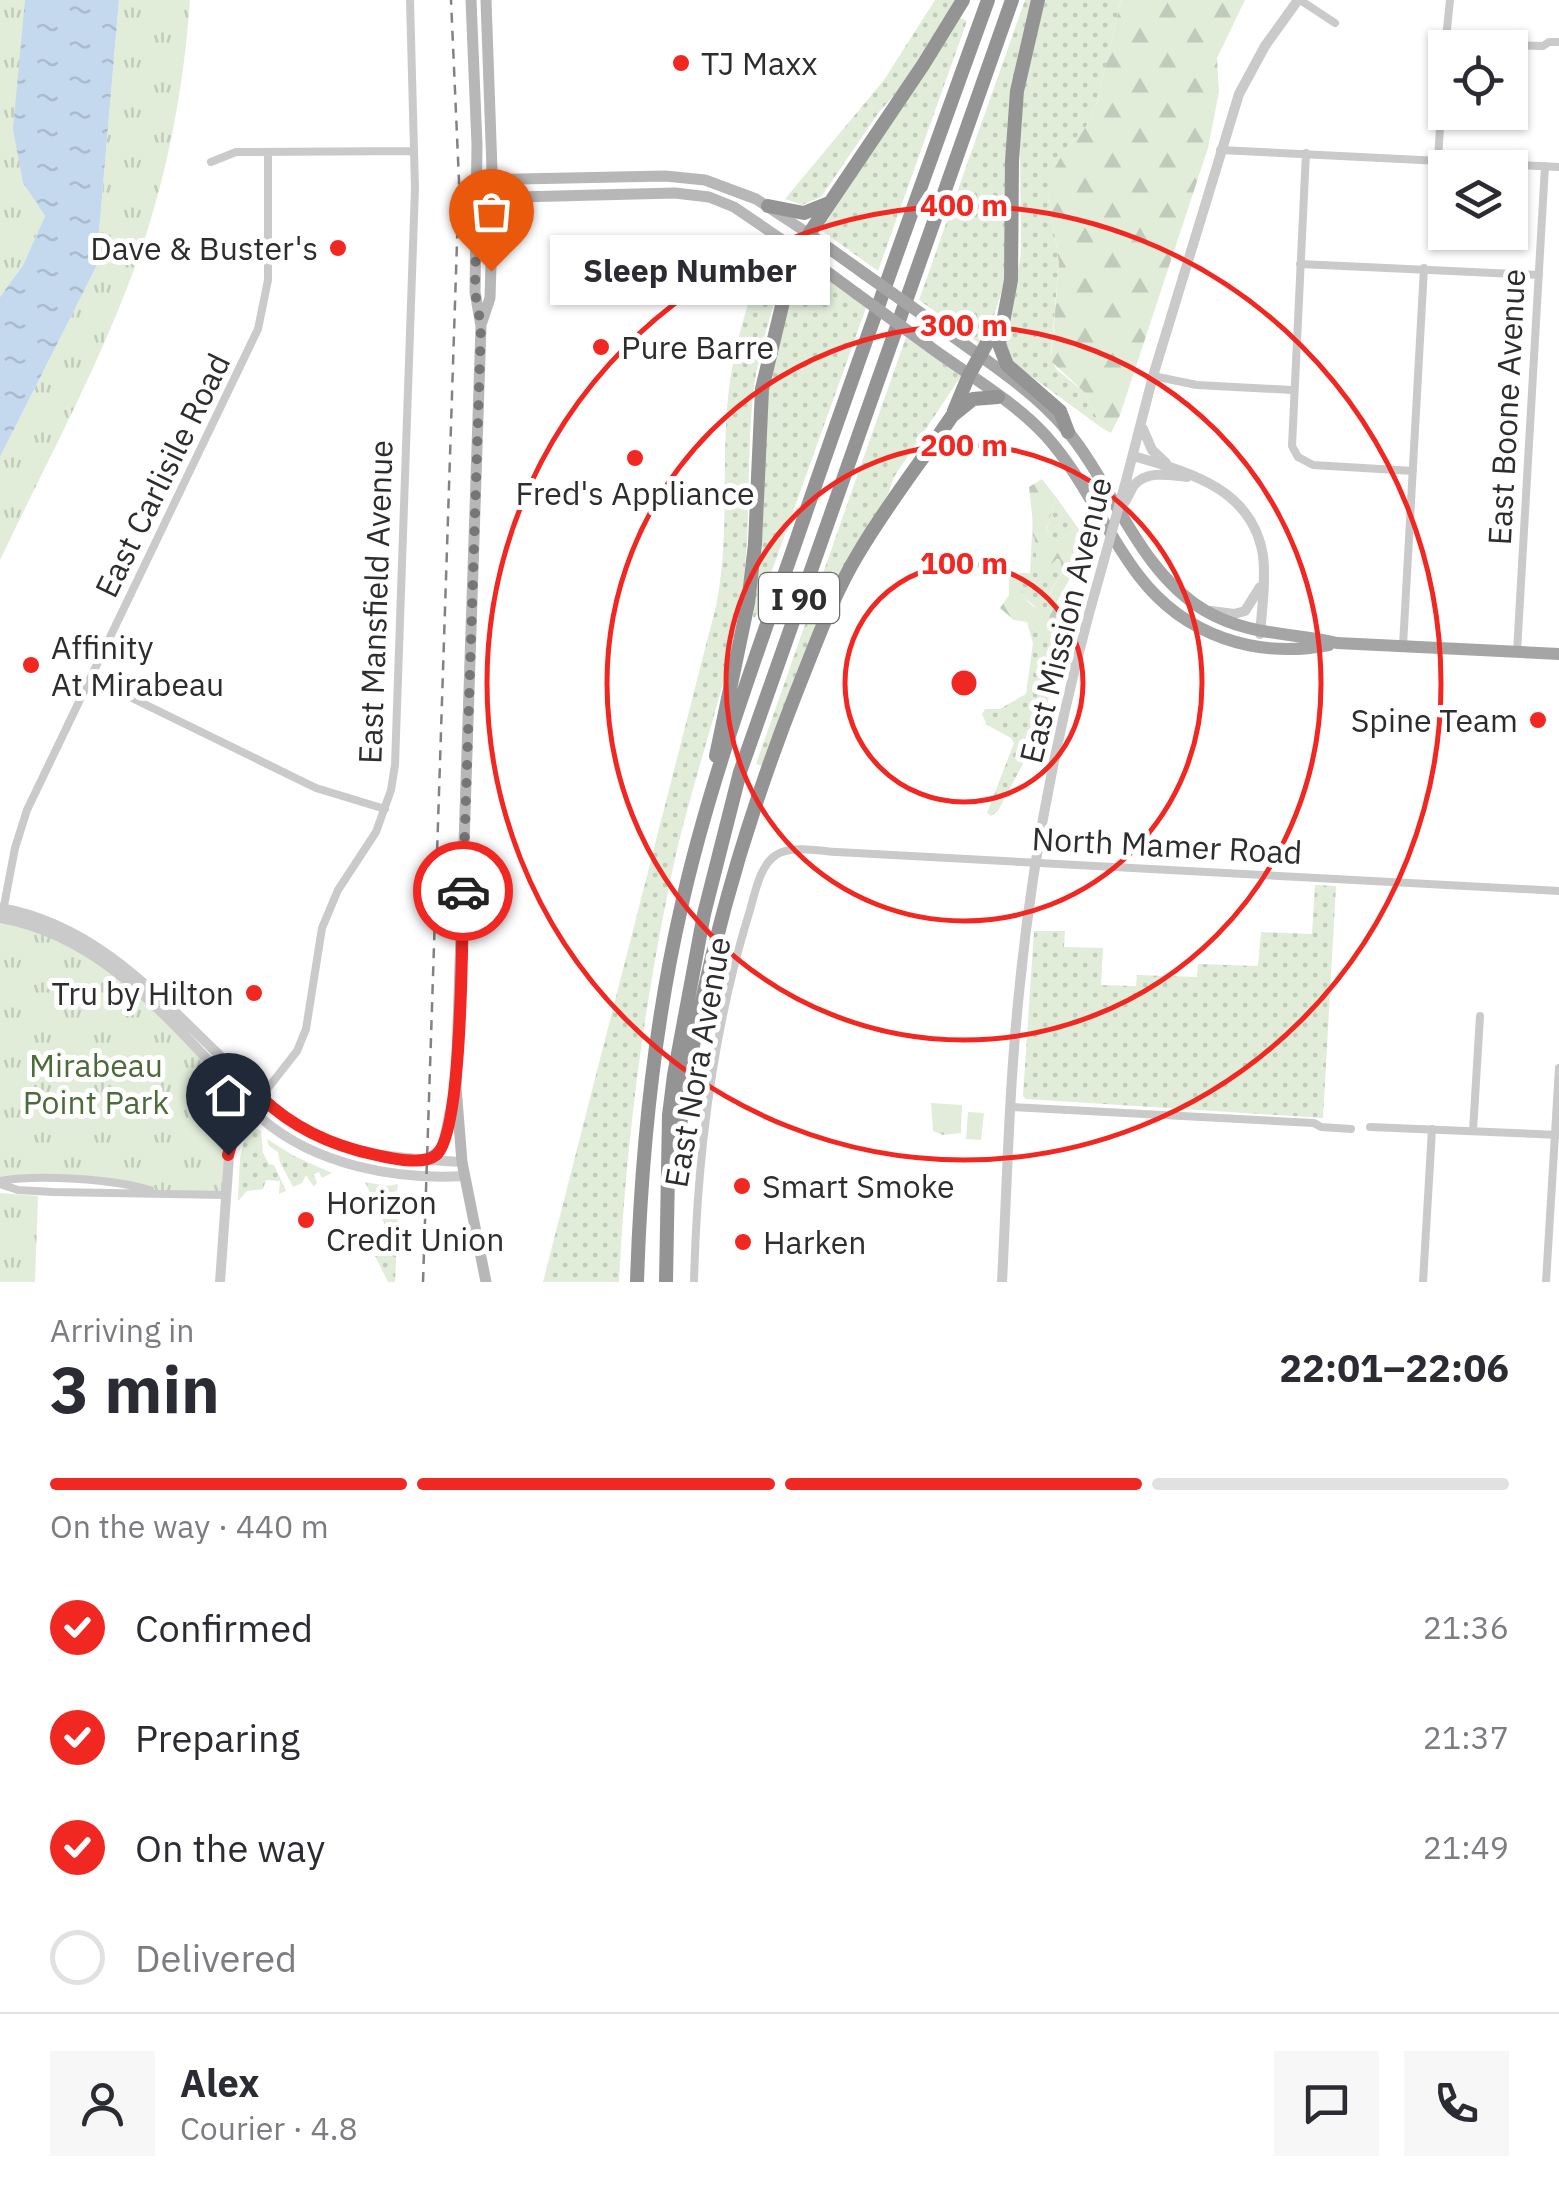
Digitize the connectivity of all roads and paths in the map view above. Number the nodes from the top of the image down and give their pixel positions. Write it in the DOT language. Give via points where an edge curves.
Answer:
graph roads {
  1 [pos="410,0"];
  2 [pos="471,0"];
  3 [pos="486,0"];
  4 [pos="963,0"];
  5 [pos="988,0"];
  6 [pos="1012,0"];
  7 [pos="1038,0"];
  8 [pos="1299,0"];
  9 [pos="1450,0"];
  10 [pos="1335,24"];
  11 [pos="1447,30"];
  12 [pos="1559,42"];
  13 [pos="1528,46"];
  14 [pos="1220,150"];
  15 [pos="414,151"];
  16 [pos="268,152"];
  17 [pos="1306,154"];
  18 [pos="1428,158"];
  19 [pos="210,162"];
  20 [pos="1528,165"];
  21 [pos="1546,166"];
  22 [pos="1559,166"];
  23 [pos="477,180"];
  24 [pos="492,180"];
  25 [pos="477,198"];
  26 [pos="492,198"];
  27 [pos="834,200"];
  28 [pos="768,206"];
  29 [pos="809,234"];
  30 [pos="800,252"];
  31 [pos="1300,264"];
  32 [pos="1424,268"];
  33 [pos="1539,274"];
  34 [pos="1007,300"];
  35 [pos="481,326"];
  36 [pos="980,357"];
  37 [pos="968,375"];
  38 [pos="1154,376"];
  39 [pos="1292,390"];
  40 [pos="998,397"];
  41 [pos="952,416"];
  42 [pos="1142,423"];
  43 [pos="1068,432"];
  44 [pos="1133,456"];
  45 [pos="1174,468"];
  46 [pos="1412,471"];
  47 [pos="1202,478"];
  48 [pos="1131,481"];
  49 [pos="1263,582"];
  50 [pos="1204,610"];
  51 [pos="1260,633"];
  52 [pos="1336,643"];
  53 [pos="1403,646"];
  54 [pos="1260,648"];
  55 [pos="1517,652"];
  56 [pos="1559,654"];
  57 [pos="91,678"];
  58 [pos="710,795"];
  59 [pos="386,809"];
  60 [pos="774,856"];
  61 [pos="1036,862"];
  62 [pos="1559,891"];
  63 [pos="2,913"];
  64 [pos="1480,1016"];
  65 [pos="1559,1068"];
  66 [pos="456,1086"];
  67 [pos="261,1097"];
  68 [pos="1012,1106"];
  69 [pos="251,1108"];
  70 [pos="1370,1127"];
  71 [pos="1351,1130"];
  72 [pos="1432,1130"];
  73 [pos="1473,1131"];
  74 [pos="1557,1135"];
  75 [pos="426,1160"];
  76 [pos="462,1162"];
  77 [pos="464,1176"];
  78 [pos="0,1183"];
  79 [pos="225,1194"];
  80 [pos="669,1214"];
  81 [pos="220,1282"];
  82 [pos="486,1282"];
  83 [pos="637,1282"];
  84 [pos="666,1282"];
  85 [pos="694,1282"];
  86 [pos="1002,1282"];
  87 [pos="1422,1282"];
  88 [pos="1546,1282"];
  1 -- 15 [label="street, East Mansfield Avenue"];
  2 -- 23 [label="main road"];
  3 -- 24 [label="main road"];
  4 -- 27 [label="highway"];
  5 -- 58 [label="highway, I 90"];
  6 -- 80 [label="highway, I 90" via="740,772 674,1075"];
  7 -- 34 [label="highway" via="1017,91"];
  8 -- 10 [label="street"];
  8 -- 14 [label="street, East Mission Avenue" via="1239,94"];
  9 -- 11 [label="street"];
  12 -- 13 [label="street"];
  14 -- 17 [label="street"];
  14 -- 38 [label="street, East Mission Avenue"];
  15 -- 16 [label="street"];
  15 -- 59 [label="street, East Mansfield Avenue" via="395,765"];
  16 -- 19 [label="street" via="236,152"];
  16 -- 57 [label="street, East Carlisile Road" via="268,280 258,329"];
  17 -- 18 [label="street"];
  17 -- 31 [label="street"];
  20 -- 21 [label="street"];
  21 -- 22 [label="street"];
  21 -- 33 [label="street, East Boone Avenue"];
  23 -- 24 [label="main road"];
  23 -- 25 [label="main road"];
  24 -- 26 [label="main road"];
  24 -- 28 [label="main road" via="691,178 729,186"];
  25 -- 26 [label="main road"];
  25 -- 35 [label="main road"];
  26 -- 30 [label="main road" via="710,197"];
  26 -- 35 [label="main road" via="490,298"];
  27 -- 28 [label="highway" via="804,213"];
  27 -- 29 [label="highway"];
  28 -- 29 [label="main road"];
  29 -- 30 [label="highway"];
  29 -- 36 [label="main road, bridge"];
  30 -- 37 [label="main road, bridge"];
  30 -- 58 [label="highway" via="762,389 748,603"];
  31 -- 32 [label="street"];
  31 -- 39 [label="street"];
  32 -- 33 [label="street"];
  32 -- 46 [label="street"];
  33 -- 55 [label="street, East Boone Avenue"];
  34 -- 36 [label="highway"];
  34 -- 43 [label="highway" via="1000,353 1060,411"];
  35 -- 66 [label="main road"];
  36 -- 37 [label="highway"];
  36 -- 43 [label="main road"];
  37 -- 40 [label="main road"];
  37 -- 41 [label="highway"];
  38 -- 39 [label="street"];
  38 -- 42 [label="street, East Mission Avenue"];
  39 -- 46 [label="street" via="1298,458 1313,465"];
  40 -- 41 [label="highway" via="973,400"];
  40 -- 54 [label="main road" via="1044,433 1160,600 1200,629"];
  41 -- 80 [label="highway" via="858,553 775,750 705,992"];
  42 -- 44 [label="street, East Mission Avenue"];
  42 -- 45 [label="street" via="1152,450"];
  43 -- 50 [label="main road" via="1154,563"];
  44 -- 45 [label="street"];
  44 -- 48 [label="street, East Mission Avenue"];
  45 -- 47 [label="street"];
  46 -- 53 [label="street"];
  47 -- 48 [label="street" via="1154,475"];
  47 -- 49 [label="street" via="1245,512 1262,553"];
  48 -- 61 [label="street, East Mission Avenue, bridge" via="1059,733"];
  49 -- 50 [label="street" via="1245,611"];
  49 -- 51 [label="street"];
  50 -- 51 [label="main road"];
  51 -- 52 [label="main road"];
  51 -- 54 [label="street"];
  52 -- 53 [label="main road"];
  52 -- 54 [label="main road" via="1298,651"];
  53 -- 55 [label="main road"];
  55 -- 56 [label="main road"];
  57 -- 59 [label="street" via="316,788"];
  57 -- 63 [label="street, East Carlisile Road" via="27,810"];
  58 -- 83 [label="highway, I 90" via="680,910 655,1052"];
  59 -- 67 [label="street, East Mansfield Avenue" via="329,909 297,1051"];
  60 -- 61 [label="street, North Mamer Road" via="837,852"];
  60 -- 85 [label="street, East Nora Avenue" via="747,919 719,1039"];
  61 -- 62 [label="street, North Mamer Road"];
  61 -- 68 [label="street, East Mission Avenue"];
  63 -- 67 [label="street" via="37,917 82,936 123,965"];
  63 -- 69 [label="street" via="59,936 120,973"];
  64 -- 73 [label="street"];
  65 -- 74 [label="street"];
  66 -- 75 [label="street" via="442,1148"];
  66 -- 76 [label="main road"];
  67 -- 69 [label="street, East Mansfield Avenue"];
  67 -- 75 [label="street" via="328,1140"];
  68 -- 71 [label="street"];
  68 -- 86 [label="street, East Mission Avenue"];
  69 -- 77 [label="street" via="300,1144 354,1165 403,1175"];
  69 -- 79 [label="street, East Mansfield Avenue" via="230,1142"];
  70 -- 72 [label="street"];
  72 -- 73 [label="street"];
  72 -- 87 [label="street"];
  73 -- 74 [label="street"];
  74 -- 88 [label="street"];
  75 -- 76 [label="street"];
  76 -- 77 [label="main road"];
  77 -- 82 [label="main road"];
  78 -- 79 [label="street" via="18,1178"];
  79 -- 81 [label="street, East Mansfield Avenue"];
  80 -- 84 [label="highway, I 90"];
}
